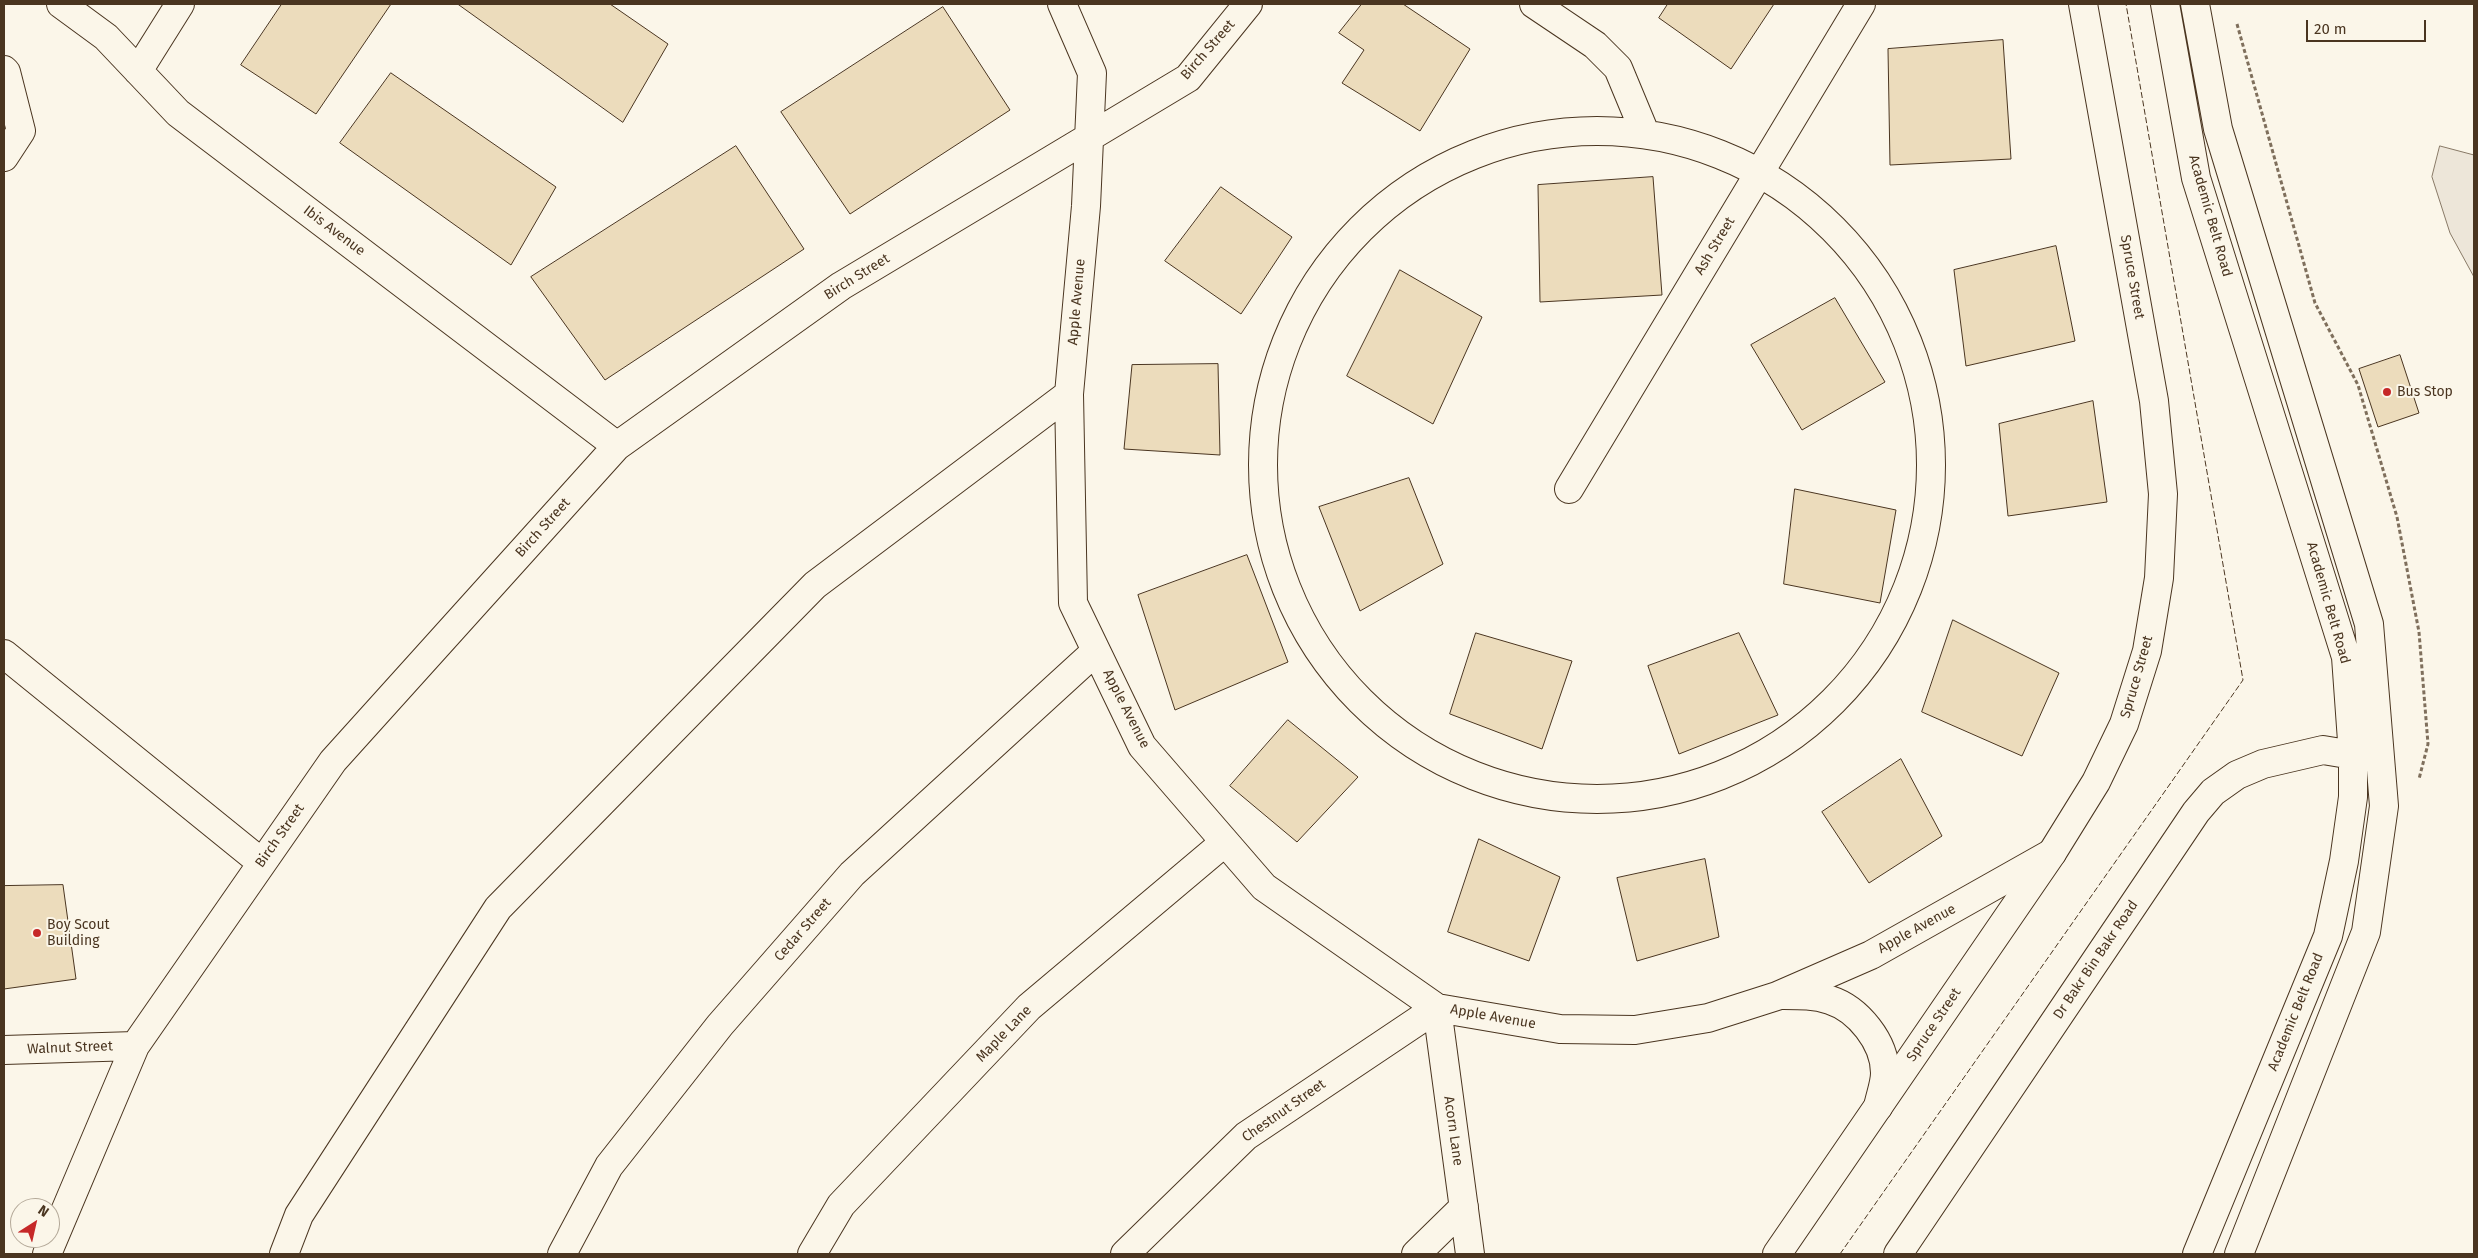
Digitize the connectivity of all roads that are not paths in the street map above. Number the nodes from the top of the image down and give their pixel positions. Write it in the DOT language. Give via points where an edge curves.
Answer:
graph roads {
  1 [pos="61,4"];
  2 [pos="180,4"];
  3 [pos="1062,4"];
  4 [pos="1248,4"];
  5 [pos="1534,4"];
  6 [pos="1861,4"];
  7 [pos="2083,4"];
  8 [pos="2165,4"];
  9 [pos="2195,4"];
  10 [pos="4,70"];
  11 [pos="138,71"];
  12 [pos="1645,132"];
  13 [pos="1089,138"];
  14 [pos="4,157"];
  15 [pos="1760,172"];
  16 [pos="1069,394"];
  17 [pos="617,446"];
  18 [pos="1569,489"];
  19 [pos="1096,651"];
  20 [pos="4,654"];
  21 [pos="33,678"];
  22 [pos="4,682"];
  23 [pos="2353,755"];
  24 [pos="1225,842"];
  25 [pos="2052,853"];
  26 [pos="262,863"];
  27 [pos="1778,996"];
  28 [pos="1437,1008"];
  29 [pos="135,1046"];
  30 [pos="4,1050"];
  31 [pos="1878,1107"];
  32 [pos="1464,1207"];
  33 [pos="47,1254"];
  34 [pos="284,1254"];
  35 [pos="562,1254"];
  36 [pos="812,1254"];
  37 [pos="1125,1254"];
  38 [pos="1416,1254"];
  39 [pos="1470,1254"];
  40 [pos="1777,1254"];
  41 [pos="1898,1254"];
  42 [pos="2197,1254"];
  43 [pos="2238,1254"];
  1 -- 11 [label="street, Ibis Avenue" via="106,37"];
  2 -- 11 [label="street"];
  3 -- 13 [label="street, Apple Avenue" via="1092,73"];
  4 -- 13 [label="street, Birch Street" via="1188,78"];
  5 -- 12 [label="street" via="1595,45 1618,68"];
  6 -- 15 [label="street, Ash Street"];
  7 -- 25 [label="street, Spruce Street" via="2154,402 2163,494 2159,578 2147,651 2124,724 2096,782"];
  8 -- 23 [label="street, Academic Belt Road" via="2196,178 2346,657"];
  9 -- 43 [label="street, Academic Belt Road" via="2218,129 2368,624 2384,806 2366,932"];
  10 -- 14 [label="street" via="21,131"];
  11 -- 17 [label="street, Ibis Avenue" via="178,112"];
  12 -- 15 [label="street" via="1704,147"];
  12 -- 15 [label="street" via="1545,133 1450,161 1368,217 1306,294 1269,385 1261,484 1281,582 1330,668 1400,737 1489,783 1586,801 1685,790 1731,770 1776,750 1852,686 1904,602 1931,507 1928,407 1925,398 1896,314 1839,233"];
  13 -- 16 [label="street, Apple Avenue"];
  13 -- 17 [label="street, Birch Street" via="841,286"];
  15 -- 18 [label="street, Ash Street"];
  16 -- 19 [label="street, Apple Avenue" via="1073,603"];
  16 -- 34 [label="street" via="815,585 498,908 299,1215"];
  17 -- 26 [label="street, Birch Street" via="333,761"];
  19 -- 24 [label="street, Apple Avenue" via="1142,746"];
  19 -- 35 [label="street, Cedar Street" via="852,874 720,1025 609,1166"];
  20 -- 21 [label="street"];
  21 -- 22 [label="street"];
  21 -- 26 [label="street"];
  23 -- 41 [label="street, Dr Bakr Bin Bakr Road" via="2323,750 2263,764 2213,792 2196,812"];
  23 -- 42 [label="street, Academic Belt Road" via="2353,797 2328,936"];
  24 -- 28 [label="street, Apple Avenue" via="1264,887"];
  24 -- 36 [label="street, Maple Lane" via="1028,1007 841,1205"];
  25 -- 27 [label="street, Apple Avenue" via="1871,955"];
  25 -- 31 [label="street, Spruce Street"];
  26 -- 29 [label="street, Birch Street"];
  27 -- 28 [label="street, Apple Avenue" via="1708,1018 1635,1030 1560,1029"];
  27 -- 31 [label="street, Apple Avenue" via="1807,995 1830,1000 1846,1008 1867,1027 1880,1047 1885,1073"];
  28 -- 32 [label="street, Acorn Lane"];
  28 -- 37 [label="street, Chestnut Street" via="1246,1136"];
  29 -- 30 [label="street, Walnut Street"];
  29 -- 33 [label="street, Birch Street"];
  31 -- 40 [label="street, Spruce Street"];
  32 -- 38 [label="street"];
  32 -- 39 [label="street, Acorn Lane"];
}
